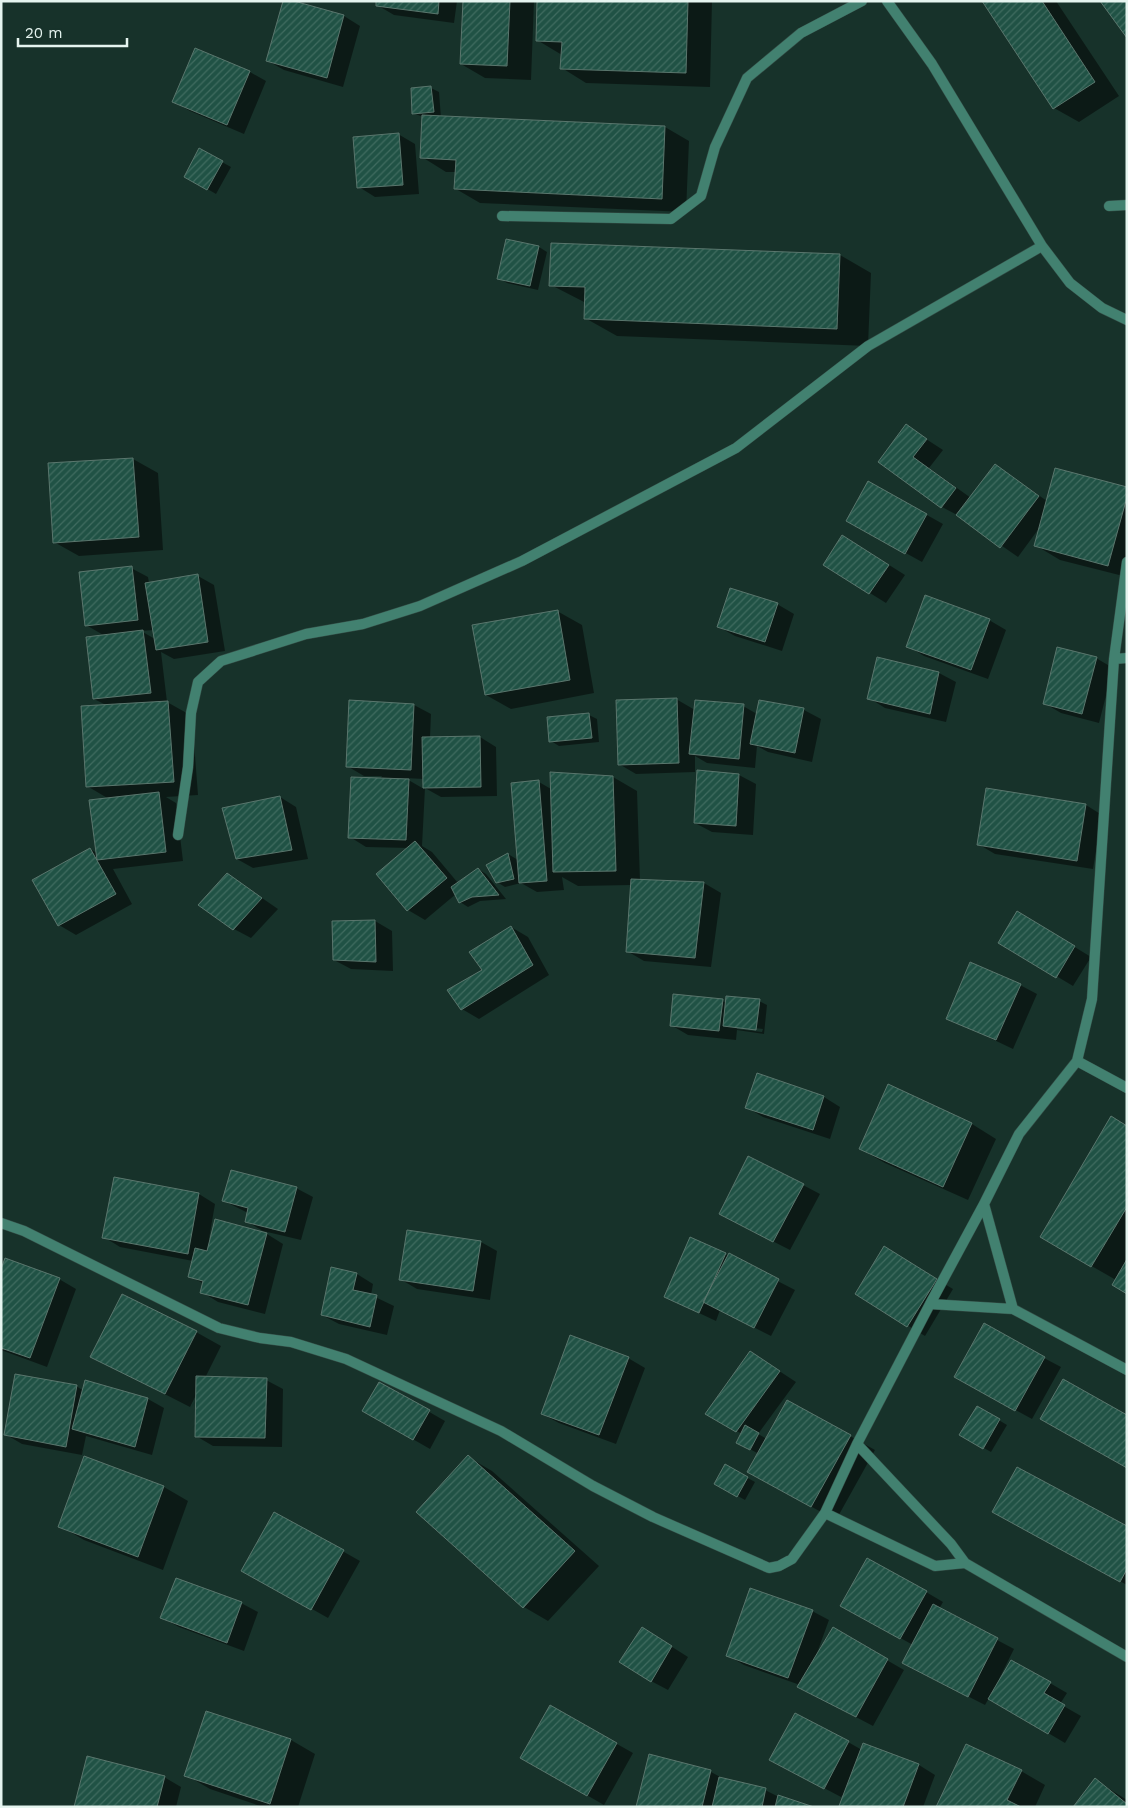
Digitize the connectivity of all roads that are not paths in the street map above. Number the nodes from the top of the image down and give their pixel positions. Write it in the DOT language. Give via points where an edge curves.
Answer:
graph roads {
  1 [pos="862,1"];
  2 [pos="887,1"];
  3 [pos="1127,205"];
  4 [pos="1108,206"];
  5 [pos="502,216"];
  6 [pos="1042,246"];
  7 [pos="1127,320"];
  8 [pos="1127,562"];
  9 [pos="1127,658"];
  10 [pos="1114,659"];
  11 [pos="178,835"];
  12 [pos="1077,1061"];
  13 [pos="1127,1088"];
  14 [pos="984,1204"];
  15 [pos="1,1223"];
  16 [pos="930,1304"];
  17 [pos="1013,1309"];
  18 [pos="1127,1370"];
  19 [pos="857,1444"];
  20 [pos="825,1513"];
  21 [pos="965,1563"];
  22 [pos="1127,1657"];
  1 -- 5 [label="street" via="801,33 748,78 716,147 701,196 671,219"];
  2 -- 6 [label="street" via="932,64"];
  3 -- 4 [label="street"];
  6 -- 7 [label="street" via="1070,283 1102,308"];
  6 -- 11 [label="street" via="868,346 736,448 522,562 420,606 364,624 306,634 221,661 198,682 191,713 188,767"];
  8 -- 10 [label="street"];
  9 -- 10 [label="street"];
  10 -- 12 [label="street" via="1092,999"];
  12 -- 13 [label="street"];
  12 -- 14 [label="street" via="1019,1134"];
  14 -- 16 [label="street"];
  14 -- 17 [label="street"];
  15 -- 20 [label="street" via="219,1328 291,1342 346,1359 501,1431 593,1486 653,1517 768,1568 792,1559"];
  16 -- 17 [label="street"];
  16 -- 19 [label="street"];
  17 -- 18 [label="street"];
  19 -- 20 [label="street"];
  19 -- 21 [label="street"];
  20 -- 21 [label="street" via="936,1566"];
  21 -- 22 [label="street"];
}
